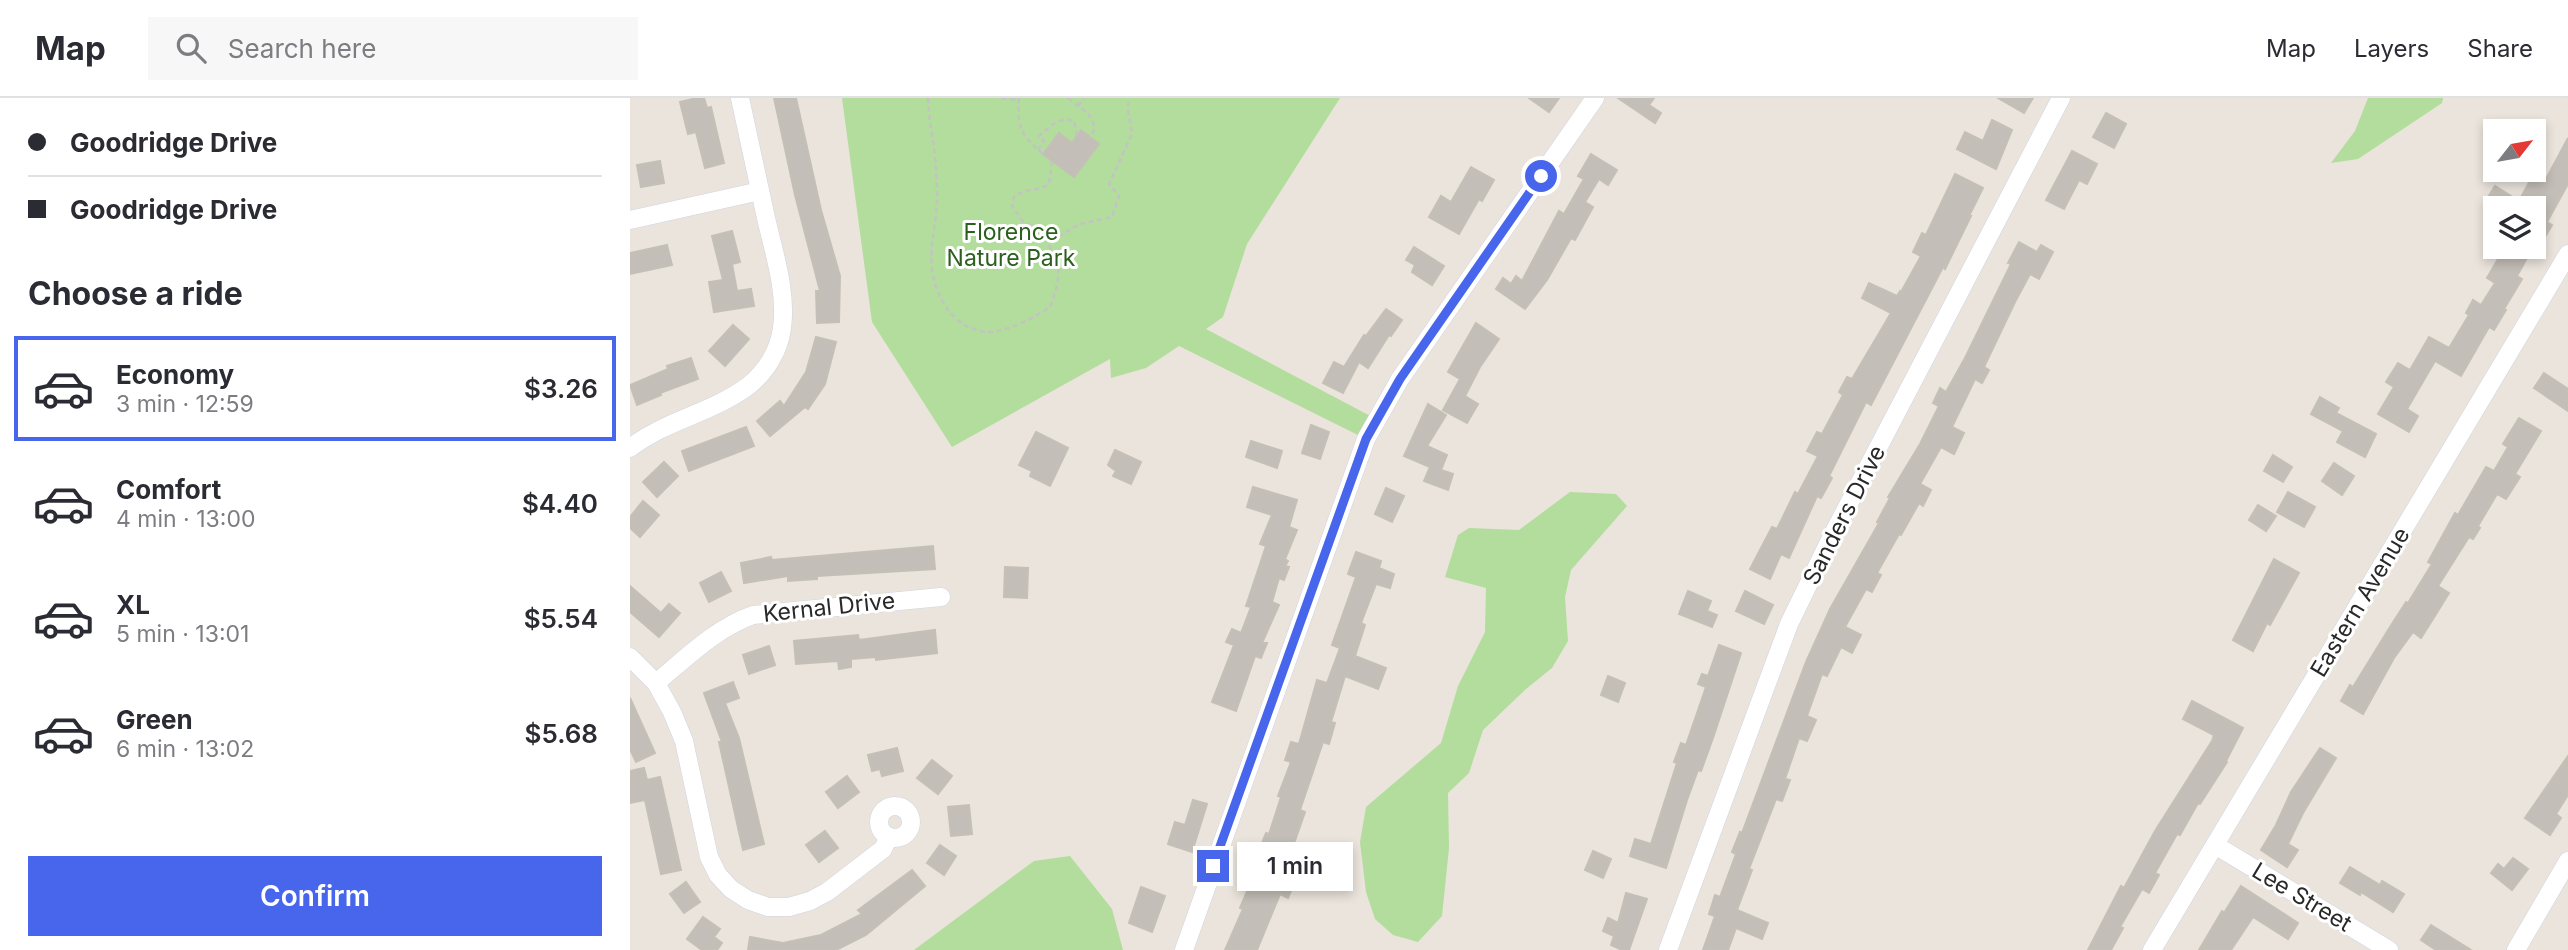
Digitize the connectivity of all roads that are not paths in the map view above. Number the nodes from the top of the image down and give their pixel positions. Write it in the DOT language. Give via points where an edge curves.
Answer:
graph roads {
  1 [pos="740,98"];
  2 [pos="1595,98"];
  3 [pos="2062,98"];
  4 [pos="760,191"];
  5 [pos="630,220"];
  6 [pos="2568,254"];
  7 [pos="630,448"];
  8 [pos="941,597"];
  9 [pos="630,657"];
  10 [pos="656,683"];
  11 [pos="889,837"];
  12 [pos="2215,845"];
  13 [pos="2568,861"];
  14 [pos="1184,950"];
  15 [pos="1668,950"];
  16 [pos="2152,950"];
  17 [pos="2389,950"];
  18 [pos="2516,950"];
  1 -- 4 [label="street"];
  2 -- 14 [label="street" via="1400,379 1366,439"];
  3 -- 15 [label="street, Sanders Drive" via="1789,624"];
  4 -- 5 [label="street"];
  4 -- 7 [label="street" via="784,310 776,351 750,385 649,433"];
  6 -- 12 [label="street, Eastern Avenue"];
  8 -- 10 [label="street, Kernal Drive" via="753,615 719,631"];
  9 -- 10 [label="street"];
  10 -- 11 [label="street" via="684,741 709,857 730,889 748,901 789,908 810,901 884,849"];
  12 -- 16 [label="street, Eastern Avenue"];
  12 -- 17 [label="street, Lee Street"];
  13 -- 18 [label="street"];
}
